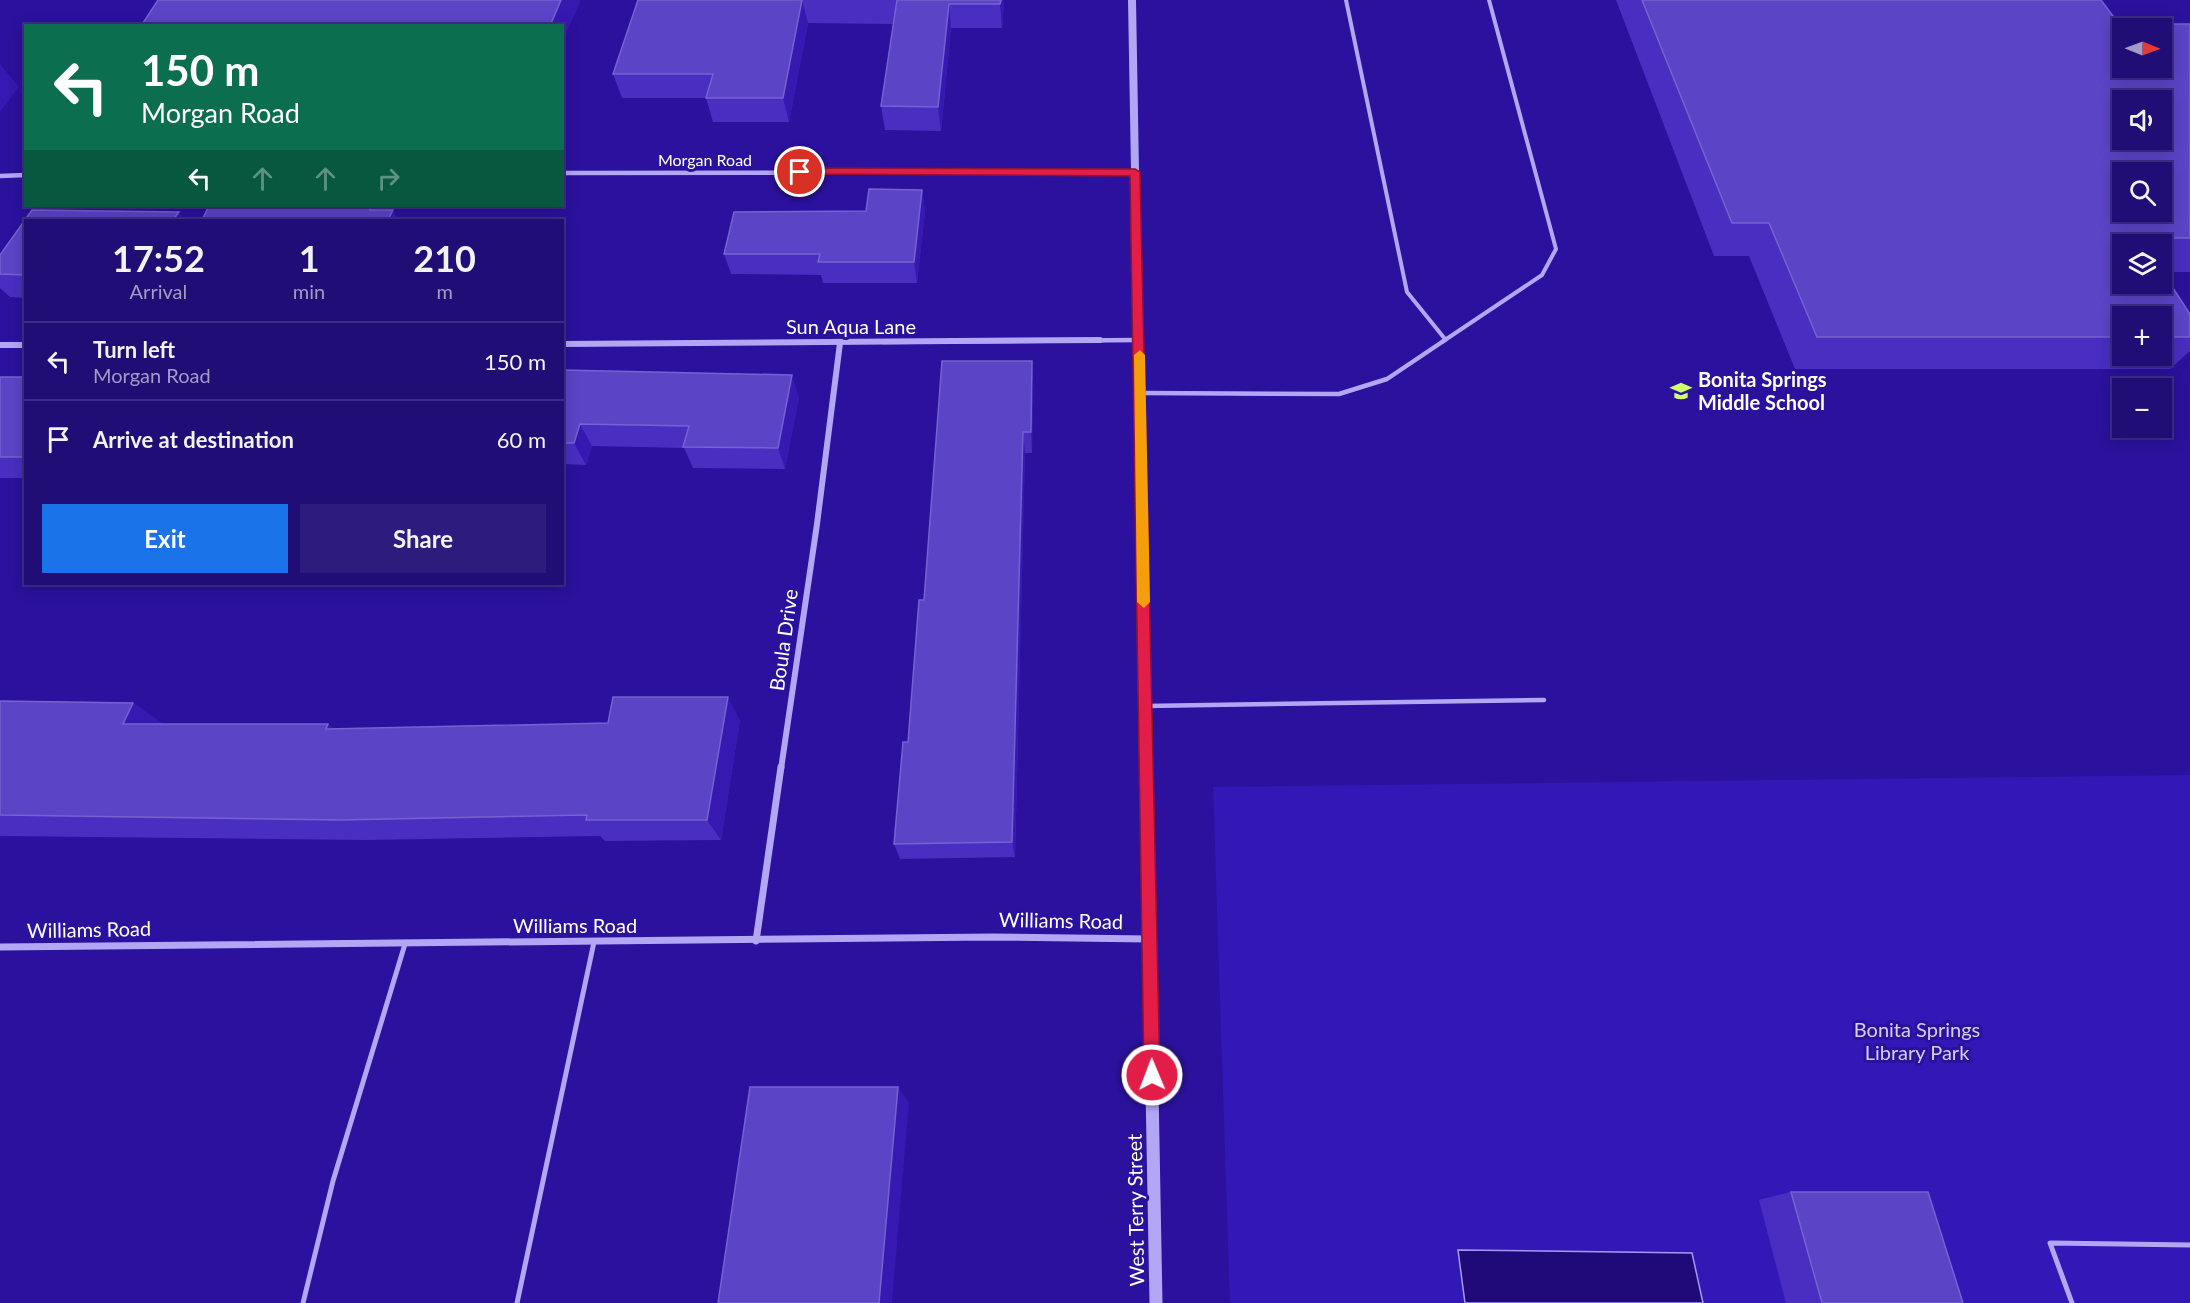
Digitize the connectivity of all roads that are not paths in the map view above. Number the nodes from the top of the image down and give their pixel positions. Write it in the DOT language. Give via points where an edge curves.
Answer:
graph roads {
  1 [pos="1132,0"];
  2 [pos="1346,0"];
  3 [pos="1489,0"];
  4 [pos="1135,172"];
  5 [pos="564,173"];
  6 [pos="0,176"];
  7 [pos="24,176"];
  8 [pos="1445,339"];
  9 [pos="1139,340"];
  10 [pos="840,343"];
  11 [pos="564,344"];
  12 [pos="0,345"];
  13 [pos="24,345"];
  14 [pos="1140,393"];
  15 [pos="1544,700"];
  16 [pos="1145,706"];
  17 [pos="1149,939"];
  18 [pos="756,941"];
  19 [pos="594,942"];
  20 [pos="405,944"];
  21 [pos="0,947"];
  22 [pos="2190,1245"];
  23 [pos="303,1303"];
  24 [pos="517,1303"];
  25 [pos="1156,1303"];
  26 [pos="2072,1303"];
  1 -- 4 [label="street, West Terry Street"];
  2 -- 8 [label="lane" via="1407,292"];
  3 -- 8 [label="lane" via="1556,249 1542,275"];
  4 -- 5 [label="street, Morgan Road"];
  4 -- 9 [label="street, West Terry Street"];
  6 -- 7 [label="street"];
  8 -- 14 [label="lane" via="1387,379 1339,394"];
  9 -- 10 [label="street, Sun Aqua Lane"];
  9 -- 14 [label="street, West Terry Street"];
  10 -- 11 [label="street, Sun Aqua Lane"];
  10 -- 18 [label="street, Boula Drive" via="818,524"];
  12 -- 13 [label="street"];
  14 -- 16 [label="street, West Terry Street"];
  15 -- 16 [label="lane"];
  16 -- 17 [label="street, West Terry Street"];
  17 -- 18 [label="street, Williams Road"];
  17 -- 25 [label="street, West Terry Street"];
  18 -- 19 [label="street, Williams Road"];
  19 -- 20 [label="street, Williams Road"];
  19 -- 24 [label="lane"];
  20 -- 21 [label="street, Williams Road"];
  20 -- 23 [label="lane" via="333,1180"];
  22 -- 26 [label="lane" via="2050,1243"];
}
